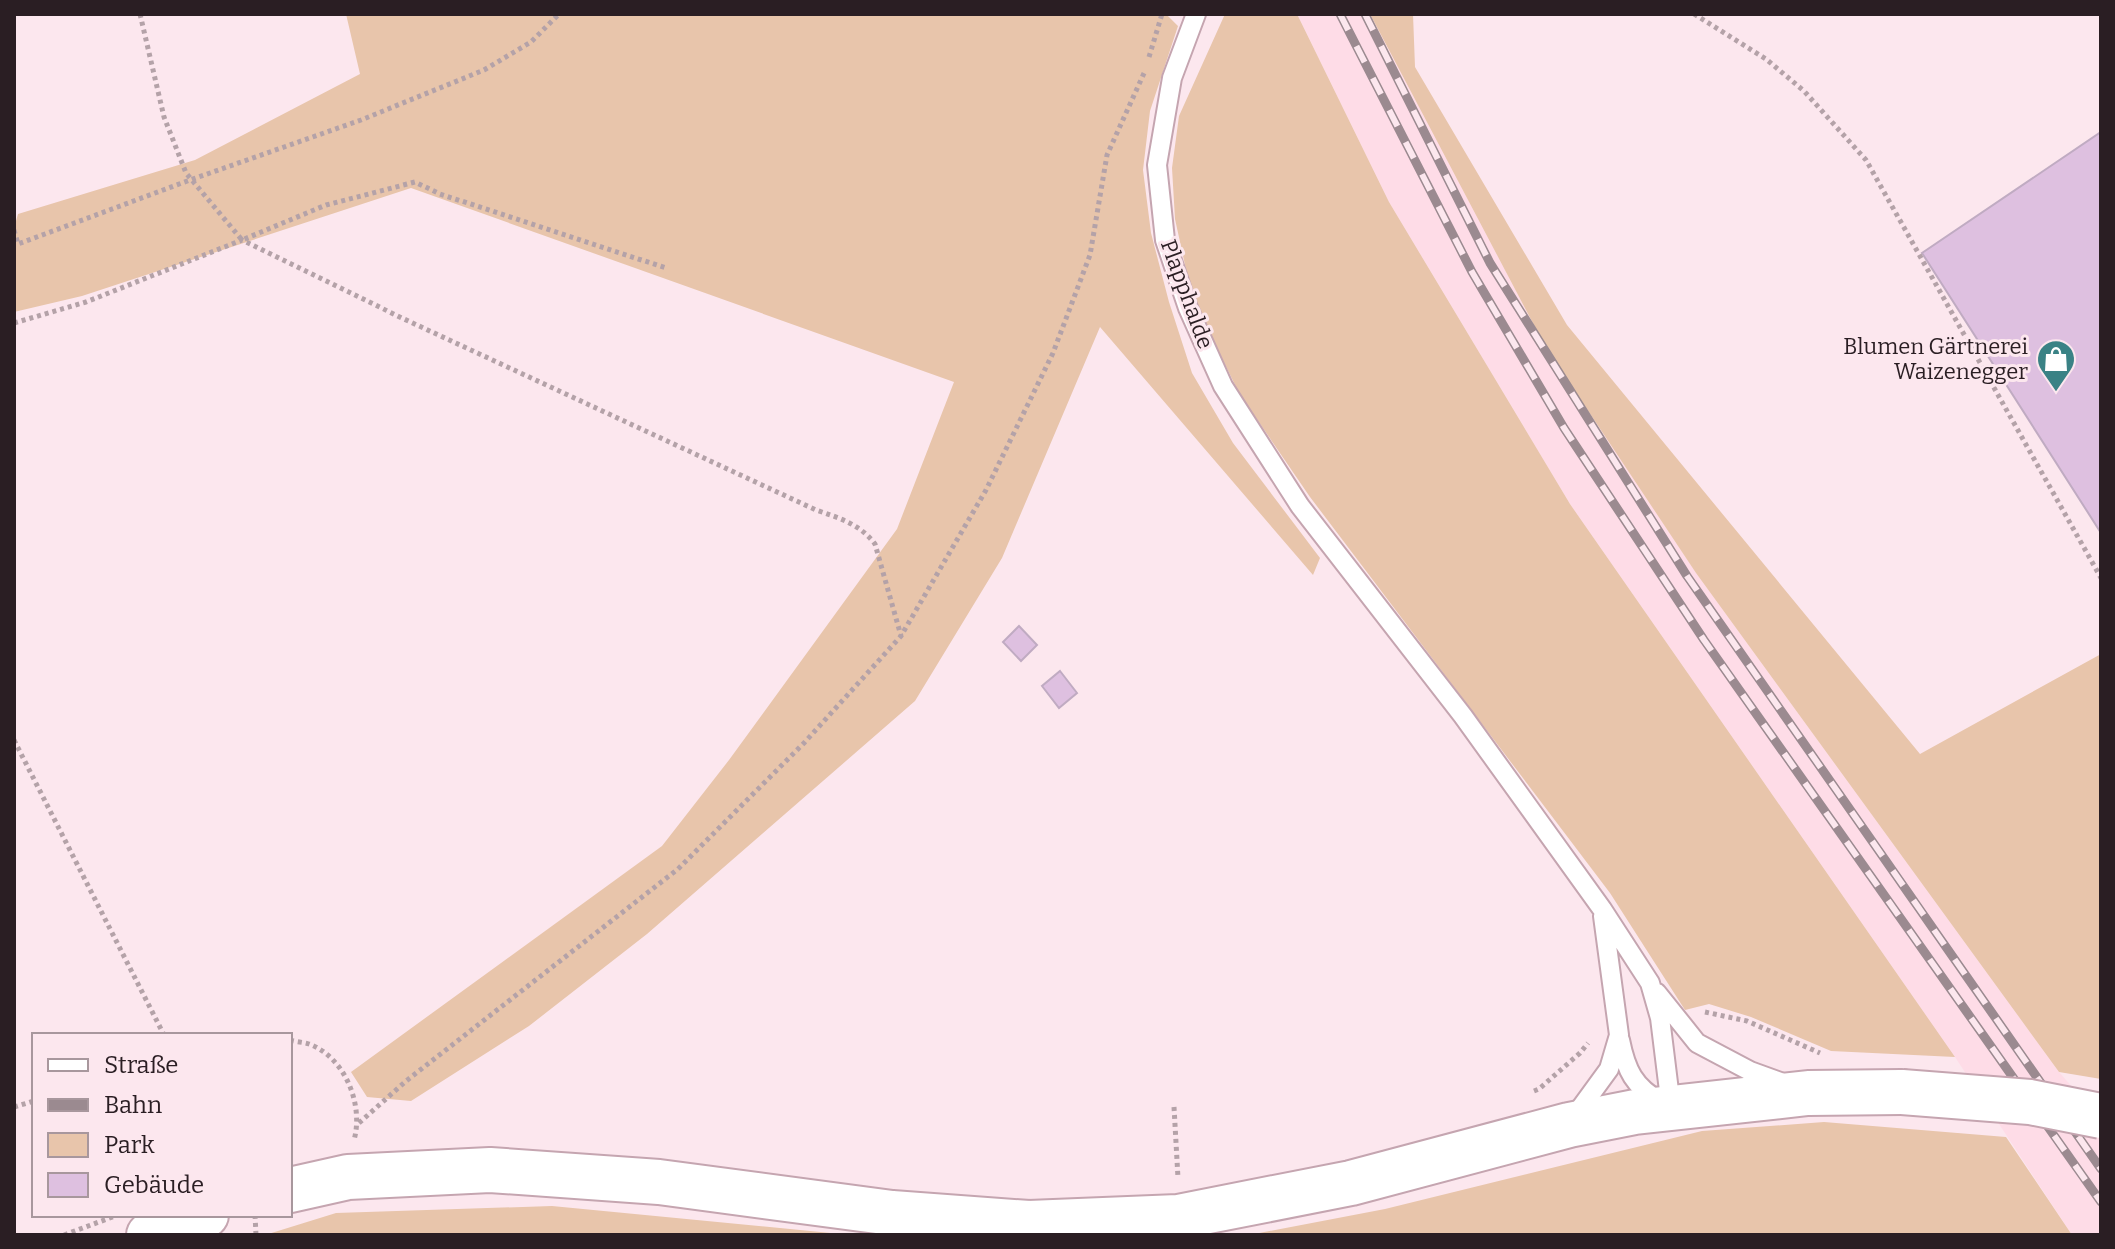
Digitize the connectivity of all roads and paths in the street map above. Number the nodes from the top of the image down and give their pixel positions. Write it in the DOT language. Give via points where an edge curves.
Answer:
graph roads {
  1 [pos="140,14"];
  2 [pos="559,14"];
  3 [pos="1162,14"];
  4 [pos="1196,14"];
  5 [pos="1694,14"];
  6 [pos="190,180"];
  7 [pos="14,230"];
  8 [pos="242,240"];
  9 [pos="666,268"];
  10 [pos="14,323"];
  11 [pos="2101,578"];
  12 [pos="901,636"];
  13 [pos="14,740"];
  14 [pos="1602,909"];
  15 [pos="1650,983"];
  16 [pos="1674,1016"];
  17 [pos="1618,1030"];
  18 [pos="163,1033"];
  19 [pos="292,1040"];
  20 [pos="1818,1074"];
  21 [pos="1527,1093"];
  22 [pos="1174,1107"];
  23 [pos="1671,1107"];
  24 [pos="2101,1116"];
  25 [pos="1569,1125"];
  26 [pos="292,1190"];
  27 [pos="112,1217"];
  28 [pos="200,1217"];
  29 [pos="1178,1217"];
  30 [pos="64,1235"];
  31 [pos="149,1235"];
  1 -- 6 [label="path" via="164,117"];
  2 -- 6 [label="path" via="531,42 484,70"];
  3 -- 12 [label="path" via="1146,67 1107,155 1090,255 1053,353 986,490"];
  4 -- 14 [label="lane, Plapphalde" via="1172,78 1157,165 1165,240 1223,386 1300,506 1463,716"];
  5 -- 11 [label="path" via="1766,59 1804,91 1866,160"];
  6 -- 7 [label="path" via="18,244"];
  6 -- 8 [label="path"];
  8 -- 9 [label="path" via="326,205 415,182"];
  8 -- 10 [label="path" via="86,302"];
  8 -- 12 [label="path" via="595,409 858,527 875,544"];
  12 -- 19 [label="path" via="678,869 359,1123 357,1102 341,1071 324,1053"];
  13 -- 18 [label="path"];
  14 -- 15 [label="lane, Plapphalde"];
  14 -- 17 [label="lane"];
  15 -- 16 [label="lane"];
  15 -- 23 [label="lane" via="1660,1018"];
  16 -- 20 [label="path" via="1708,1012 1747,1021"];
  16 -- 20 [label="lane" via="1697,1043 1750,1071"];
  17 -- 21 [label="path" via="1601,1026 1580,1053 1539,1089"];
  17 -- 23 [label="lane" via="1625,1066 1644,1093"];
  17 -- 25 [label="lane" via="1609,1069"];
  20 -- 23 [label="street"];
  20 -- 24 [label="street, bridge" via="1902,1092 2030,1102"];
  22 -- 29 [label="path"];
  23 -- 25 [label="street"];
  25 -- 29 [label="street" via="1351,1183"];
  26 -- 29 [label="street" via="348,1177 490,1170 659,1182 892,1213 1013,1222"];
  27 -- 30 [label="path"];
  28 -- 31 [label="street"];
}
